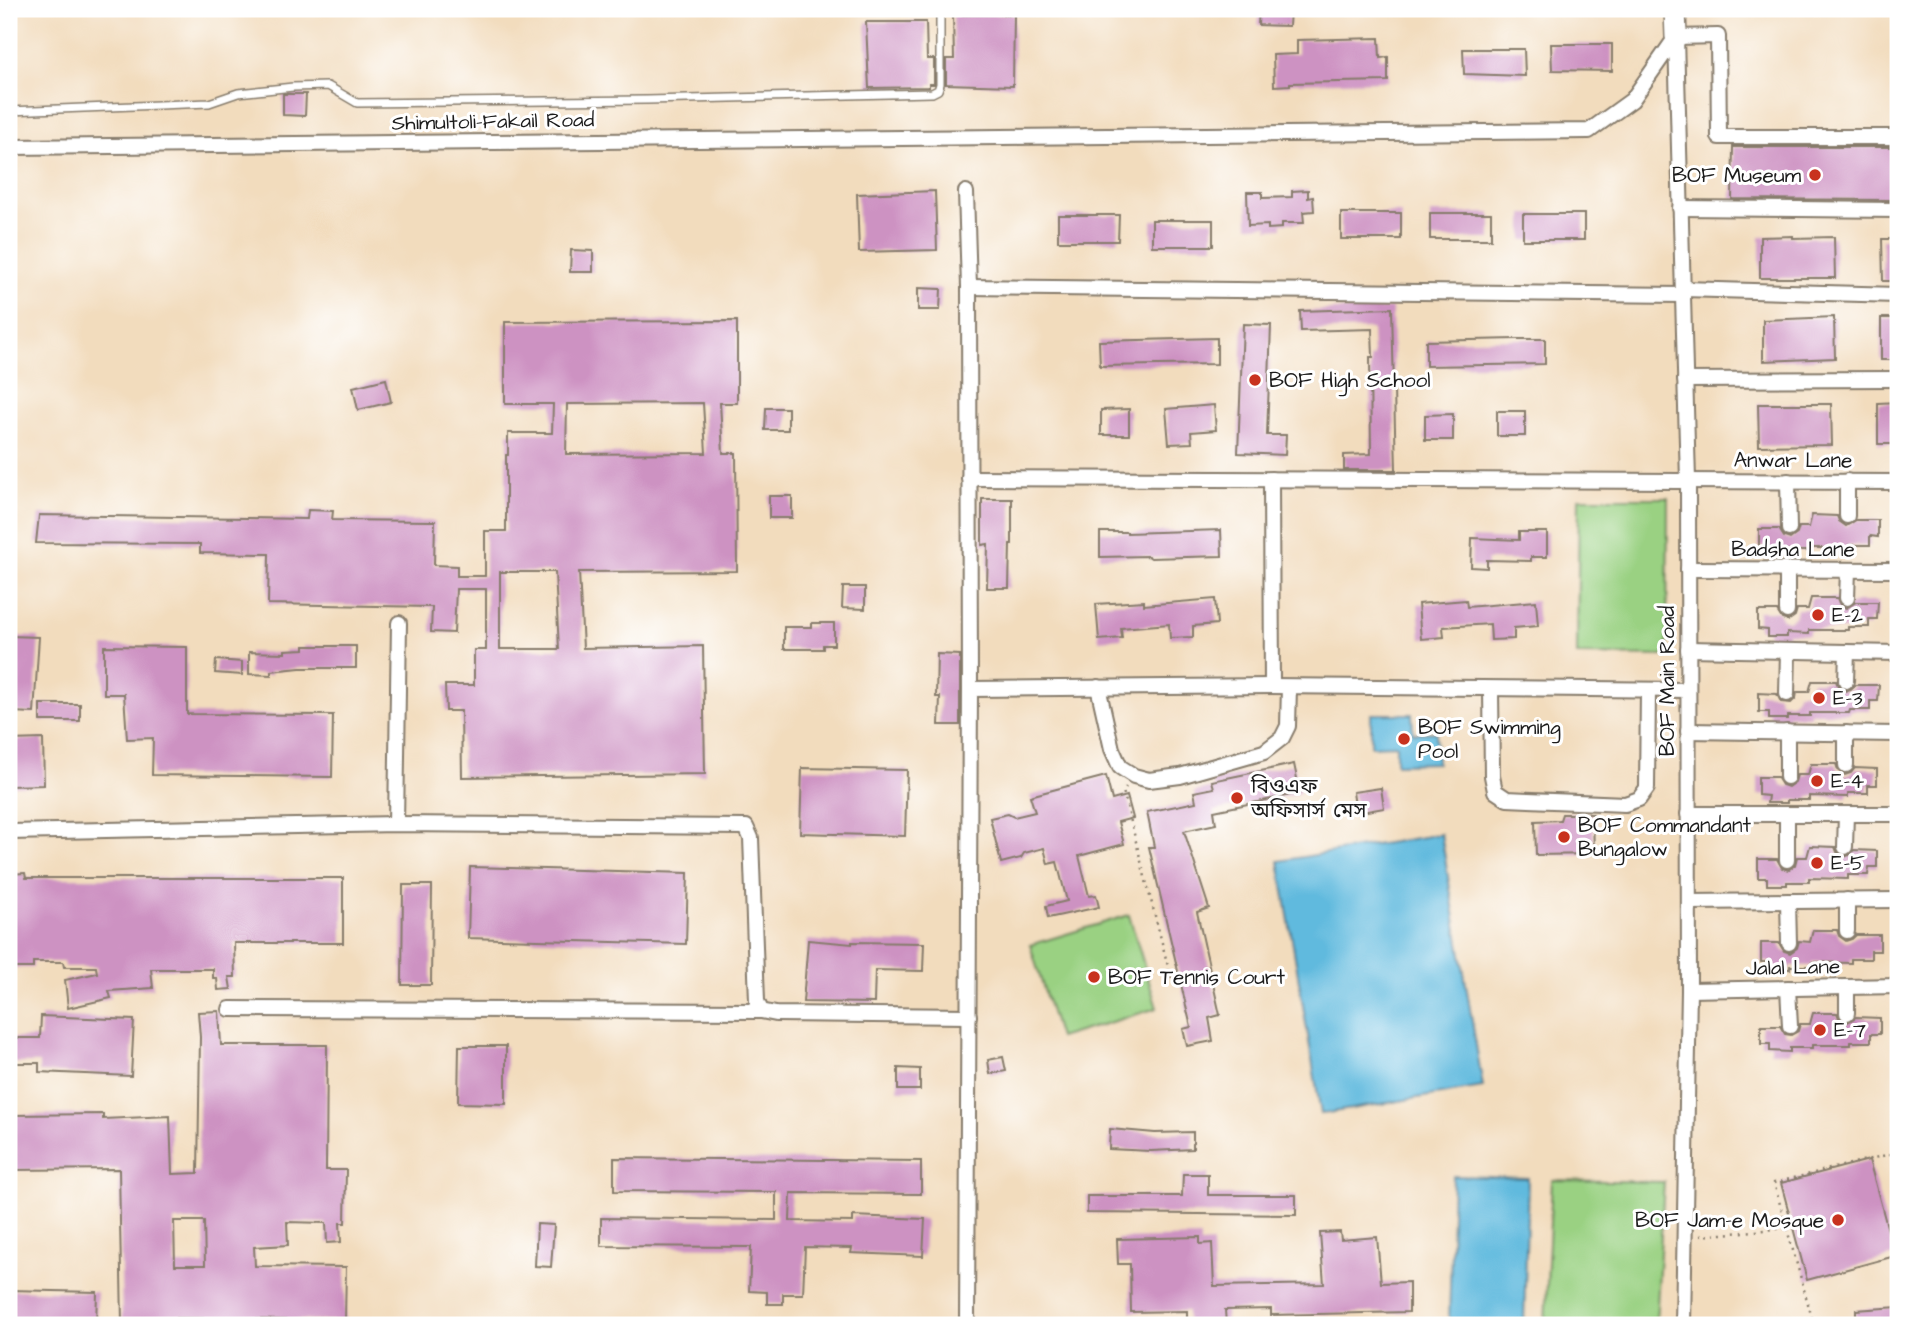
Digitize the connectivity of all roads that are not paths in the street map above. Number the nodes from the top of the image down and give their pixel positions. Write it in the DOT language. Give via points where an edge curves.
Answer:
graph roads {
  1 [pos="943,9"];
  2 [pos="1675,9"];
  3 [pos="1676,37"];
  4 [pos="9,111"];
  5 [pos="1898,137"];
  6 [pos="9,147"];
  7 [pos="966,192"];
  8 [pos="1681,208"];
  9 [pos="1898,210"];
  10 [pos="969,287"];
  11 [pos="1683,292"];
  12 [pos="1898,295"];
  13 [pos="1898,379"];
  14 [pos="1685,380"];
  15 [pos="969,478"];
  16 [pos="1271,479"];
  17 [pos="1688,481"];
  18 [pos="1788,481"];
  19 [pos="1847,481"];
  20 [pos="1898,482"];
  21 [pos="1847,516"];
  22 [pos="1789,529"];
  23 [pos="1688,569"];
  24 [pos="1787,570"];
  25 [pos="1848,570"];
  26 [pos="1898,570"];
  27 [pos="1847,598"];
  28 [pos="1787,611"];
  29 [pos="399,623"];
  30 [pos="1688,649"];
  31 [pos="1788,650"];
  32 [pos="1847,652"];
  33 [pos="1898,653"];
  34 [pos="1846,681"];
  35 [pos="1098,687"];
  36 [pos="1272,687"];
  37 [pos="1289,687"];
  38 [pos="970,689"];
  39 [pos="1491,689"];
  40 [pos="1648,690"];
  41 [pos="1688,690"];
  42 [pos="1787,694"];
  43 [pos="1688,731"];
  44 [pos="1787,732"];
  45 [pos="1846,733"];
  46 [pos="1898,734"];
  47 [pos="1846,765"];
  48 [pos="1787,778"];
  49 [pos="1688,814"];
  50 [pos="1787,814"];
  51 [pos="1846,814"];
  52 [pos="1898,814"];
  53 [pos="396,824"];
  54 [pos="9,832"];
  55 [pos="1846,847"];
  56 [pos="1787,860"];
  57 [pos="1898,900"];
  58 [pos="1788,901"];
  59 [pos="1847,901"];
  60 [pos="1689,902"];
  61 [pos="1847,930"];
  62 [pos="1788,943"];
  63 [pos="1898,986"];
  64 [pos="1847,987"];
  65 [pos="1788,988"];
  66 [pos="1689,990"];
  67 [pos="230,1009"];
  68 [pos="761,1011"];
  69 [pos="1847,1013"];
  70 [pos="969,1016"];
  71 [pos="1790,1026"];
  72 [pos="967,1325"];
  73 [pos="1683,1325"];
  1 -- 4 [label="lane" via="940,84 932,93 357,103 328,86 238,93 209,103"];
  2 -- 3 [label="main road"];
  3 -- 5 [label="street" via="1718,36 1719,137"];
  3 -- 6 [label="street, Shimultoli-Fakail Road" via="1632,100 1589,131"];
  3 -- 8 [label="street, BOF Main Road"];
  7 -- 10 [label="street"];
  8 -- 9 [label="street"];
  8 -- 11 [label="street, BOF Main Road"];
  10 -- 11 [label="street"];
  10 -- 15 [label="street"];
  11 -- 12 [label="street"];
  11 -- 14 [label="street, BOF Main Road"];
  13 -- 14 [label="street"];
  14 -- 17 [label="street, BOF Main Road"];
  15 -- 16 [label="street, Anwar Lane"];
  15 -- 38 [label="street"];
  16 -- 17 [label="street, Anwar Lane"];
  16 -- 36 [label="street"];
  17 -- 18 [label="street, Anwar Lane"];
  17 -- 23 [label="street, BOF Main Road"];
  18 -- 19 [label="street, Anwar Lane"];
  18 -- 22 [label="street"];
  19 -- 20 [label="street, Anwar Lane"];
  19 -- 21 [label="street"];
  23 -- 24 [label="street, Badsha Lane"];
  23 -- 30 [label="street, BOF Main Road"];
  24 -- 25 [label="street, Badsha Lane"];
  24 -- 28 [label="street"];
  25 -- 26 [label="street, Badsha Lane"];
  25 -- 27 [label="street"];
  29 -- 53 [label="street"];
  30 -- 31 [label="street"];
  30 -- 41 [label="street, BOF Main Road"];
  31 -- 32 [label="street"];
  31 -- 42 [label="street"];
  32 -- 33 [label="street"];
  32 -- 34 [label="street"];
  35 -- 36 [label="street"];
  35 -- 37 [label="street" via="1112,749 1121,767 1149,780 1264,752 1282,738 1288,726"];
  35 -- 38 [label="street"];
  36 -- 37 [label="street"];
  37 -- 39 [label="street"];
  38 -- 70 [label="street"];
  39 -- 40 [label="street"];
  39 -- 40 [label="street" via="1495,791 1507,799 1625,804 1639,799 1647,788"];
  40 -- 41 [label="street"];
  41 -- 43 [label="street, BOF Main Road"];
  43 -- 44 [label="street"];
  43 -- 49 [label="street, BOF Main Road"];
  44 -- 45 [label="street"];
  44 -- 48 [label="street"];
  45 -- 46 [label="street"];
  45 -- 47 [label="street"];
  49 -- 50 [label="street"];
  49 -- 60 [label="street, BOF Main Road"];
  50 -- 51 [label="street"];
  50 -- 56 [label="street"];
  51 -- 52 [label="street"];
  51 -- 55 [label="street"];
  53 -- 54 [label="street"];
  53 -- 68 [label="street" via="746,827 751,838"];
  57 -- 59 [label="street"];
  58 -- 59 [label="street"];
  58 -- 60 [label="street"];
  58 -- 62 [label="street"];
  59 -- 61 [label="street"];
  60 -- 66 [label="street, BOF Main Road"];
  63 -- 64 [label="street, Jalal Lane"];
  64 -- 65 [label="street, Jalal Lane"];
  64 -- 69 [label="street"];
  65 -- 66 [label="street, Jalal Lane"];
  65 -- 71 [label="street"];
  66 -- 73 [label="street, BOF Main Road"];
  67 -- 68 [label="street"];
  68 -- 70 [label="street"];
  70 -- 72 [label="street"];
}
